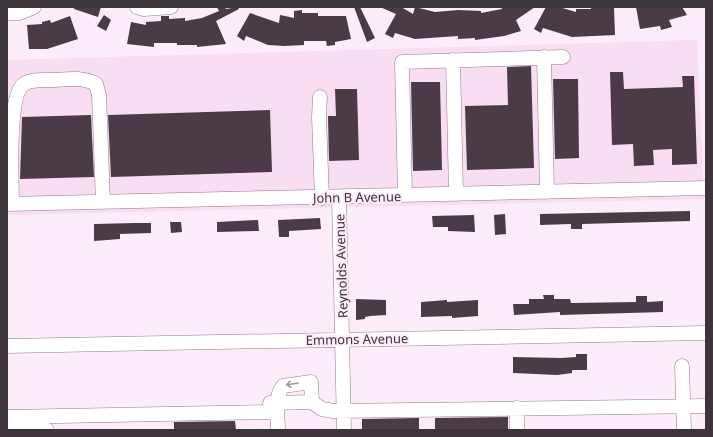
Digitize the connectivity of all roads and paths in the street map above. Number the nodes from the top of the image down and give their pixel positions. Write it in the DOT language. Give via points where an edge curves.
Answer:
graph roads {
  1 [pos="34,7"];
  2 [pos="137,7"];
  3 [pos="171,7"];
  4 [pos="9,11"];
  5 [pos="544,57"];
  6 [pos="563,57"];
  7 [pos="453,60"];
  8 [pos="320,97"];
  9 [pos="706,188"];
  10 [pos="547,192"];
  11 [pos="456,194"];
  12 [pos="405,196"];
  13 [pos="339,197"];
  14 [pos="322,198"];
  15 [pos="103,202"];
  16 [pos="9,204"];
  17 [pos="706,332"];
  18 [pos="343,340"];
  19 [pos="7,346"];
  20 [pos="682,366"];
  21 [pos="312,402"];
  22 [pos="273,406"];
  23 [pos="684,406"];
  24 [pos="706,406"];
  25 [pos="517,408"];
  26 [pos="344,410"];
  27 [pos="7,417"];
  28 [pos="7,430"];
  29 [pos="47,430"];
  30 [pos="278,430"];
  31 [pos="344,430"];
  32 [pos="518,430"];
  33 [pos="684,430"];
  1 -- 4 [label="street" via="19,13"];
  2 -- 3 [label="street"];
  5 -- 6 [label="street"];
  5 -- 7 [label="street"];
  5 -- 10 [label="street"];
  7 -- 11 [label="street"];
  7 -- 12 [label="street" via="402,62"];
  8 -- 14 [label="street"];
  9 -- 10 [label="street, John B Avenue"];
  10 -- 11 [label="street, John B Avenue"];
  11 -- 12 [label="street, John B Avenue"];
  12 -- 13 [label="street, John B Avenue"];
  13 -- 14 [label="street, John B Avenue"];
  13 -- 18 [label="street, Reynolds Avenue"];
  14 -- 15 [label="street, John B Avenue"];
  15 -- 16 [label="street, John B Avenue"];
  15 -- 16 [label="street" via="99,95 96,84 89,80 74,79 25,83 18,90 13,115"];
  17 -- 18 [label="street, Emmons Avenue"];
  18 -- 19 [label="street, Emmons Avenue"];
  18 -- 26 [label="street, Reynolds Avenue"];
  20 -- 23 [label="street"];
  21 -- 22 [label="street"];
  21 -- 22 [label="street, one-way" via="310,382 283,386"];
  21 -- 26 [label="street" via="326,410"];
  22 -- 27 [label="street"];
  22 -- 30 [label="street"];
  23 -- 24 [label="street"];
  23 -- 25 [label="street"];
  23 -- 33 [label="street"];
  25 -- 26 [label="street"];
  25 -- 32 [label="street"];
  26 -- 31 [label="street, Reynolds Avenue"];
  28 -- 29 [label="street"];
}
